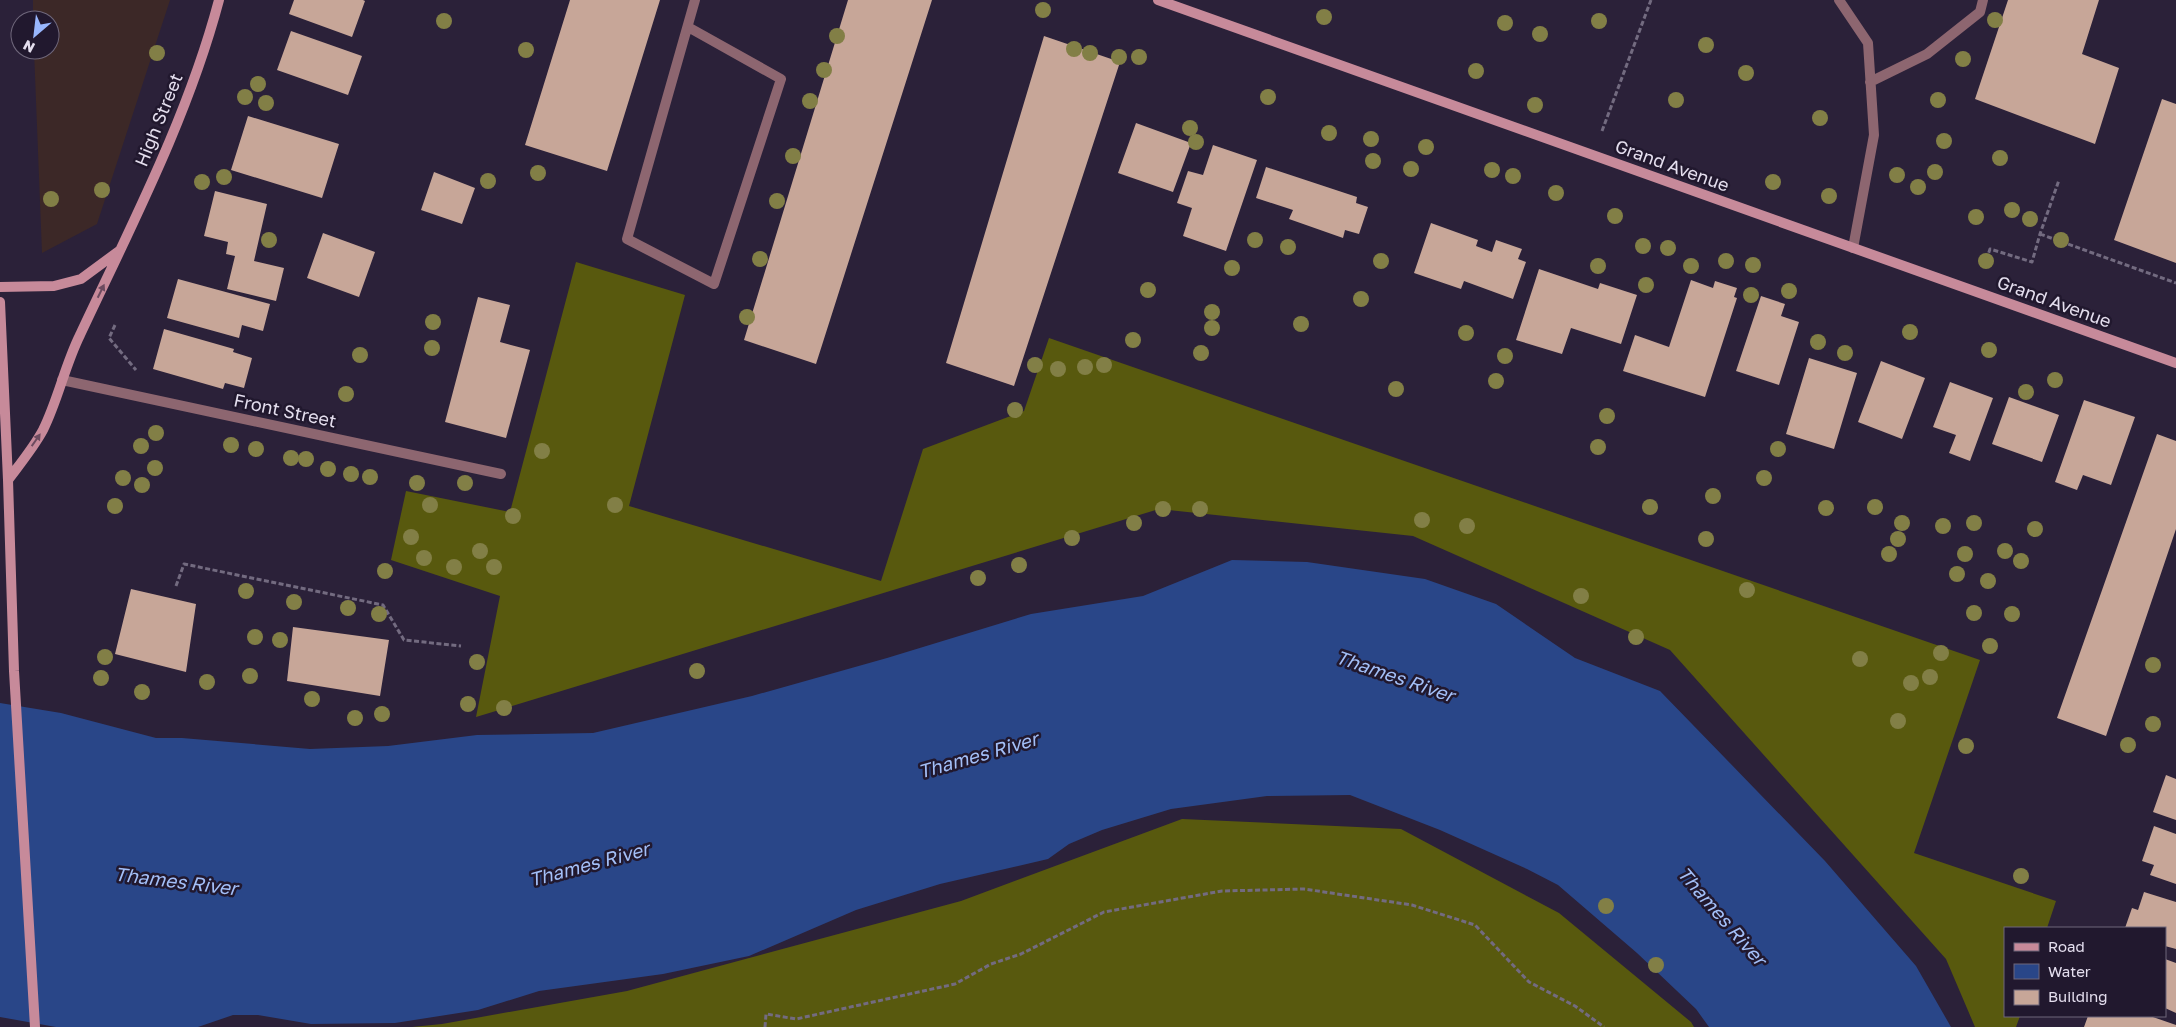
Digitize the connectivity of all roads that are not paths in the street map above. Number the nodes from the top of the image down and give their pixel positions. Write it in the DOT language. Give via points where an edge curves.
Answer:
graph roads {
  1 [pos="220,0"];
  2 [pos="696,0"];
  3 [pos="1158,0"];
  4 [pos="1839,0"];
  5 [pos="1984,0"];
  6 [pos="688,27"];
  7 [pos="1870,82"];
  8 [pos="1853,248"];
  9 [pos="122,249"];
  10 [pos="0,287"];
  11 [pos="0,302"];
  12 [pos="2176,363"];
  13 [pos="62,380"];
  14 [pos="501,474"];
  15 [pos="8,480"];
  16 [pos="35,1027"];
  1 -- 9 [label="street, High Street" via="209,38 162,158"];
  2 -- 6 [label="street"];
  3 -- 8 [label="street, Grand Avenue"];
  4 -- 7 [label="street" via="1868,43"];
  5 -- 7 [label="street" via="1980,12 1927,54"];
  6 -- 6 [label="street" via="627,239 714,284 781,79"];
  7 -- 8 [label="street" via="1874,135"];
  8 -- 12 [label="street, Grand Avenue"];
  9 -- 10 [label="street" via="81,279 54,286"];
  13 -- 9 [label="street, High Street, one-way" via="79,336"];
  11 -- 15 [label="street"];
  13 -- 14 [label="street, Front Street"];
  15 -- 13 [label="street, High Street, one-way" via="43,431"];
  15 -- 16 [label="street" via="14,671"];
}
